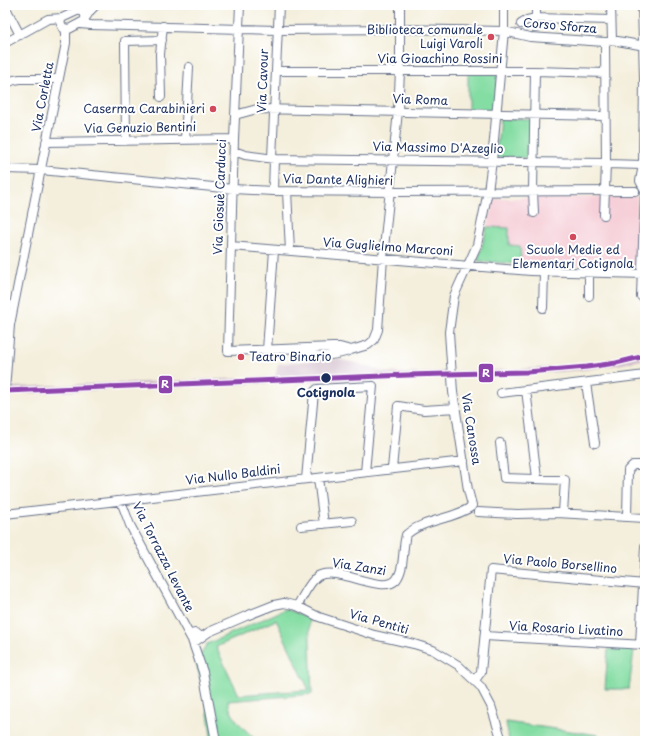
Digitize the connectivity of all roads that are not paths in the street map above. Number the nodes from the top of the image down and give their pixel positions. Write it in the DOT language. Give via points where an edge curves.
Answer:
graph roads {
  1 [pos="88,5"];
  2 [pos="96,5"];
  3 [pos="240,5"];
  4 [pos="279,5"];
  5 [pos="400,5"];
  6 [pos="504,5"];
  7 [pos="536,5"];
  8 [pos="611,5"];
  9 [pos="642,5"];
  10 [pos="6,11"];
  11 [pos="536,18"];
  12 [pos="81,19"];
  13 [pos="611,20"];
  14 [pos="62,24"];
  15 [pos="521,24"];
  16 [pos="163,26"];
  17 [pos="238,29"];
  18 [pos="400,29"];
  19 [pos="277,30"];
  20 [pos="504,31"];
  21 [pos="24,33"];
  22 [pos="162,40"];
  23 [pos="608,41"];
  24 [pos="5,43"];
  25 [pos="66,43"];
  26 [pos="644,43"];
  27 [pos="644,60"];
  28 [pos="189,67"];
  29 [pos="276,71"];
  30 [pos="501,71"];
  31 [pos="535,71"];
  32 [pos="400,72"];
  33 [pos="605,73"];
  34 [pos="58,79"];
  35 [pos="5,84"];
  36 [pos="161,97"];
  37 [pos="274,110"];
  38 [pos="398,111"];
  39 [pos="235,115"];
  40 [pos="497,115"];
  41 [pos="534,115"];
  42 [pos="605,116"];
  43 [pos="234,139"];
  44 [pos="185,140"];
  45 [pos="126,141"];
  46 [pos="46,142"];
  47 [pos="234,151"];
  48 [pos="273,159"];
  49 [pos="394,160"];
  50 [pos="492,161"];
  51 [pos="534,162"];
  52 [pos="606,163"];
  53 [pos="643,165"];
  54 [pos="5,169"];
  55 [pos="41,170"];
  56 [pos="233,189"];
  57 [pos="605,190"];
  58 [pos="645,190"];
  59 [pos="273,191"];
  60 [pos="287,191"];
  61 [pos="488,191"];
  62 [pos="533,191"];
  63 [pos="635,191"];
  64 [pos="389,192"];
  65 [pos="534,213"];
  66 [pos="604,215"];
  67 [pos="231,246"];
  68 [pos="274,250"];
  69 [pos="290,251"];
  70 [pos="383,258"];
  71 [pos="469,265"];
  72 [pos="544,272"];
  73 [pos="589,274"];
  74 [pos="643,274"];
  75 [pos="589,296"];
  76 [pos="641,296"];
  77 [pos="543,308"];
  78 [pos="8,327"];
  79 [pos="7,347"];
  80 [pos="267,350"];
  81 [pos="645,375"];
  82 [pos="586,383"];
  83 [pos="5,390"];
  84 [pos="526,390"];
  85 [pos="501,394"];
  86 [pos="456,408"];
  87 [pos="500,443"];
  88 [pos="595,443"];
  89 [pos="464,460"];
  90 [pos="645,465"];
  91 [pos="392,469"];
  92 [pos="365,472"];
  93 [pos="318,478"];
  94 [pos="538,478"];
  95 [pos="306,479"];
  96 [pos="121,501"];
  97 [pos="475,508"];
  98 [pos="560,513"];
  99 [pos="5,514"];
  100 [pos="627,517"];
  101 [pos="645,518"];
  102 [pos="352,521"];
  103 [pos="324,524"];
  104 [pos="301,526"];
  105 [pos="645,546"];
  106 [pos="644,584"];
  107 [pos="297,606"];
  108 [pos="485,636"];
  109 [pos="195,638"];
  110 [pos="642,645"];
  111 [pos="475,680"];
  112 [pos="216,741"];
  113 [pos="502,741"];
  1 -- 12 [label="street"];
  2 -- 12 [label="street"];
  3 -- 17 [label="street, Via Giosuè Carducci"];
  4 -- 19 [label="street, Via Cavour"];
  5 -- 18 [label="street"];
  6 -- 20 [label="street, Via Canossa"];
  7 -- 11 [label="street"];
  8 -- 13 [label="street"];
  9 -- 26 [label="street"];
  10 -- 21 [label="street"];
  11 -- 13 [label="street"];
  11 -- 15 [label="street"];
  12 -- 14 [label="street"];
  12 -- 14 [label="street" via="69,29"];
  12 -- 16 [label="street, Corso Sforza" via="91,25"];
  12 -- 25 [label="street"];
  13 -- 23 [label="street"];
  14 -- 21 [label="street" via="50,24"];
  14 -- 25 [label="street, Via Corletta"];
  16 -- 17 [label="street, Corso Sforza"];
  16 -- 22 [label="street"];
  17 -- 19 [label="street, Corso Sforza"];
  17 -- 39 [label="street, Via Giosuè Carducci"];
  18 -- 19 [label="street, Corso Sforza"];
  18 -- 20 [label="street, Corso Sforza"];
  18 -- 32 [label="street"];
  19 -- 29 [label="street, Via Cavour"];
  20 -- 23 [label="street, Corso Sforza" via="530,37"];
  20 -- 30 [label="street, Via Canossa"];
  21 -- 24 [label="street"];
  22 -- 36 [label="street"];
  22 -- 45 [label="street" via="125,40"];
  23 -- 26 [label="street, Corso Sforza"];
  23 -- 33 [label="street"];
  25 -- 34 [label="street, Via Corletta"];
  26 -- 27 [label="street"];
  27 -- 53 [label="street"];
  28 -- 44 [label="street"];
  29 -- 32 [label="street, Via Gioachino Rossini"];
  29 -- 37 [label="street, Via Cavour"];
  30 -- 31 [label="street, Via Gioachino Rossini"];
  30 -- 32 [label="street, Via Gioachino Rossini"];
  30 -- 40 [label="street, Via Canossa"];
  31 -- 33 [label="street, Via Gioachino Rossini"];
  31 -- 41 [label="street"];
  32 -- 38 [label="street"];
  33 -- 42 [label="street"];
  34 -- 35 [label="street" via="20,79"];
  34 -- 46 [label="street, Via Corletta"];
  37 -- 38 [label="street, Via Roma"];
  37 -- 39 [label="street, Via Roma" via="257,109"];
  37 -- 48 [label="street, Via Cavour"];
  38 -- 40 [label="street, Via Roma"];
  38 -- 49 [label="street"];
  39 -- 43 [label="street, Via Giosuè Carducci"];
  40 -- 41 [label="street, Via Roma"];
  40 -- 50 [label="street, Via Canossa"];
  41 -- 42 [label="street, Via Roma"];
  41 -- 51 [label="street"];
  42 -- 52 [label="street"];
  43 -- 44 [label="street, Via Genuzio Bentini"];
  43 -- 47 [label="street, Via Giosuè Carducci"];
  44 -- 45 [label="street, Via Genuzio Bentini"];
  45 -- 46 [label="street, Via Genuzio Bentini"];
  46 -- 55 [label="street, Via Corletta"];
  47 -- 48 [label="street, Via Massimo D'Azeglio"];
  47 -- 56 [label="street, Via Giosuè Carducci"];
  48 -- 49 [label="street, Via Massimo D'Azeglio"];
  48 -- 59 [label="street, Via Cavour"];
  49 -- 50 [label="street, Via Massimo D'Azeglio"];
  49 -- 64 [label="street"];
  50 -- 51 [label="street, Via Massimo D'Azeglio"];
  50 -- 61 [label="street, Via Canossa"];
  51 -- 52 [label="street, Via Massimo D'Azeglio"];
  51 -- 62 [label="street"];
  52 -- 53 [label="street, Via Massimo D'Azeglio"];
  52 -- 57 [label="street"];
  53 -- 58 [label="street" via="640,181"];
  54 -- 55 [label="street, Via Dante Alighieri"];
  55 -- 56 [label="street, Via Dante Alighieri"];
  55 -- 78 [label="street, Via Corletta"];
  56 -- 59 [label="street, Via Dante Alighieri"];
  56 -- 67 [label="street, Via Giosuè Carducci"];
  57 -- 62 [label="street, Via Dante Alighieri"];
  57 -- 63 [label="street, Via Dante Alighieri"];
  57 -- 66 [label="street"];
  58 -- 74 [label="street"];
  59 -- 60 [label="street, Via Dante Alighieri"];
  60 -- 64 [label="street, Via Dante Alighieri"];
  60 -- 69 [label="street"];
  61 -- 62 [label="street, Via Dante Alighieri"];
  61 -- 64 [label="street, Via Dante Alighieri"];
  61 -- 71 [label="street, Via Canossa" via="477,245"];
  62 -- 65 [label="street"];
  64 -- 70 [label="street"];
  67 -- 68 [label="street, Via Guglielmo Marconi"];
  67 -- 80 [label="street, Via Giosuè Carducci" via="228,351"];
  68 -- 69 [label="street, Via Guglielmo Marconi"];
  68 -- 80 [label="street"];
  69 -- 70 [label="street, Via Guglielmo Marconi"];
  70 -- 71 [label="street, Via Guglielmo Marconi"];
  70 -- 80 [label="street" via="378,330 374,340 368,345 340,354 320,355 305,354 297,349"];
  71 -- 72 [label="street, Via Guglielmo Marconi"];
  71 -- 86 [label="street, Via Canossa" via="454,296 450,332 451,374"];
  72 -- 73 [label="street, Via Guglielmo Marconi"];
  72 -- 77 [label="street"];
  73 -- 74 [label="street, Via Guglielmo Marconi"];
  73 -- 75 [label="street"];
  74 -- 76 [label="street"];
  78 -- 79 [label="street, Via Corletta"];
  79 -- 83 [label="street, Via Corletta"];
  81 -- 82 [label="street"];
  82 -- 84 [label="street"];
  82 -- 88 [label="street"];
  84 -- 85 [label="street"];
  84 -- 94 [label="street"];
  86 -- 89 [label="street, Via Canossa"];
  86 -- 91 [label="street" via="424,410 398,406"];
  87 -- 94 [label="street" via="504,478"];
  89 -- 91 [label="street, Via Nullo Baldini"];
  89 -- 97 [label="street, Via Canossa"];
  90 -- 100 [label="street" via="633,465 628,470"];
  91 -- 92 [label="street, Via Nullo Baldini"];
  92 -- 93 [label="street, Via Nullo Baldini"];
  92 -- 95 [label="street" via="372,386 317,388 314,392"];
  93 -- 95 [label="street, Via Nullo Baldini"];
  93 -- 103 [label="street"];
  94 -- 98 [label="street" via="562,480"];
  95 -- 96 [label="street, Via Nullo Baldini"];
  96 -- 99 [label="street, Via Nullo Baldini"];
  96 -- 109 [label="street, Via Torrazza Levante" via="130,525 184,624"];
  97 -- 98 [label="street" via="517,514"];
  97 -- 107 [label="street, Via Zanzi" via="426,524 406,535 400,570 393,582 382,584 326,573 313,581"];
  98 -- 100 [label="street"];
  100 -- 101 [label="street"];
  102 -- 103 [label="street"];
  103 -- 104 [label="street"];
  105 -- 106 [label="street"];
  106 -- 108 [label="street, Via Paolo Borsellino" via="491,570"];
  106 -- 110 [label="street"];
  107 -- 109 [label="street, Via Pentiti" via="274,605"];
  107 -- 111 [label="street, Via Pentiti" via="319,617 374,635 433,650 458,665"];
  108 -- 110 [label="street, Via Rosario Livatino"];
  108 -- 111 [label="street, Via Paolo Borsellino" via="481,672"];
  109 -- 112 [label="street"];
  111 -- 113 [label="street, Via Pentiti" via="491,706"];
}
